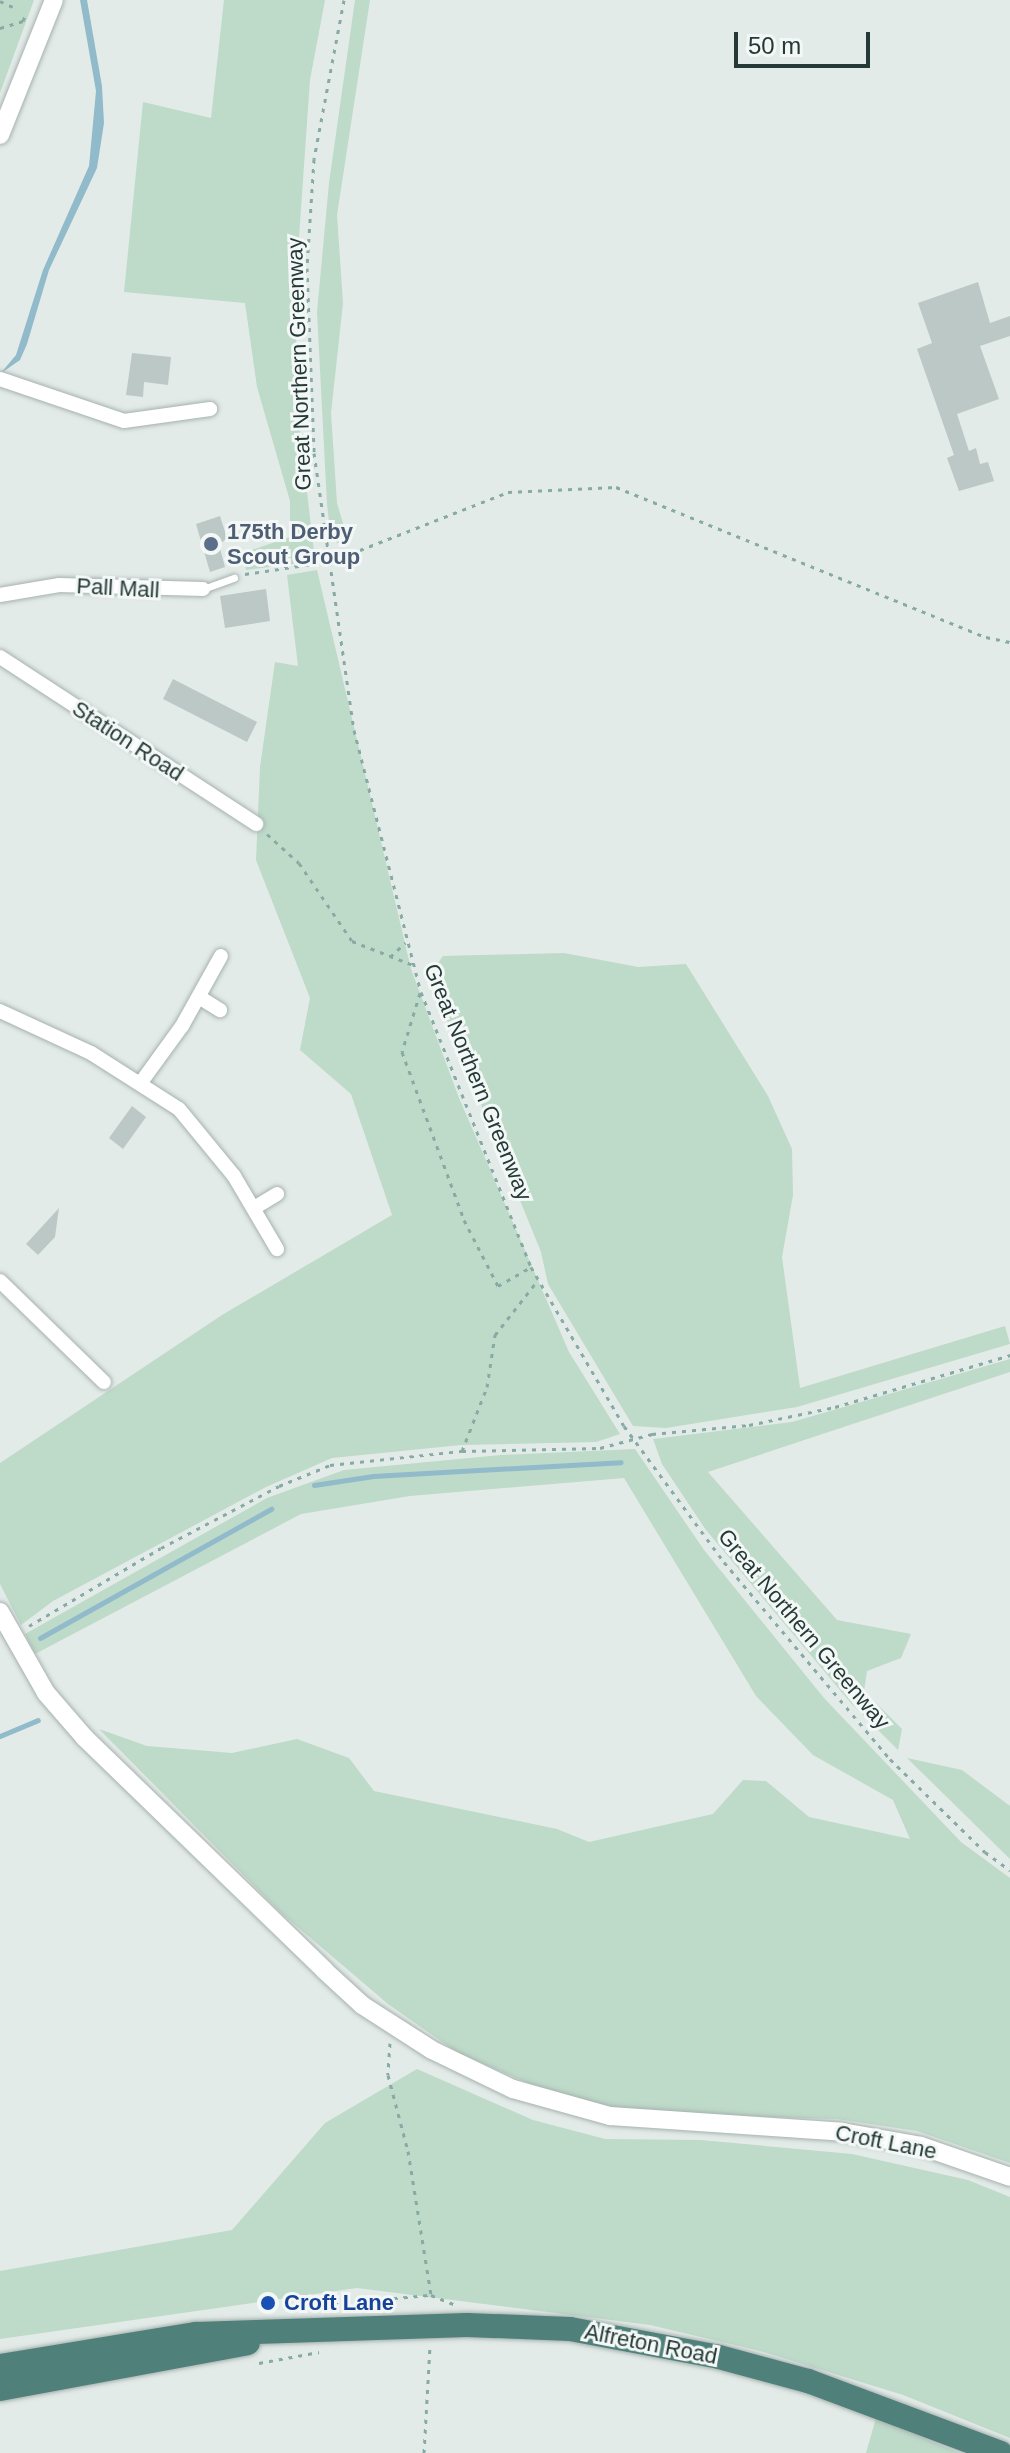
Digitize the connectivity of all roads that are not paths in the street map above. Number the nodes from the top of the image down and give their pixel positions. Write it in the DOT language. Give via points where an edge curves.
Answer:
graph roads {
  1 [pos="54,0"];
  2 [pos="0,135"];
  3 [pos="0,379"];
  4 [pos="210,409"];
  5 [pos="234,578"];
  6 [pos="203,589"];
  7 [pos="0,595"];
  8 [pos="0,657"];
  9 [pos="256,824"];
  10 [pos="221,956"];
  11 [pos="199,997"];
  12 [pos="220,1010"];
  13 [pos="0,1011"];
  14 [pos="142,1081"];
  15 [pos="277,1194"];
  16 [pos="254,1208"];
  17 [pos="277,1249"];
  18 [pos="0,1281"];
  19 [pos="104,1382"];
  20 [pos="0,1612"];
  21 [pos="1010,2177"];
  22 [pos="287,2334"];
  23 [pos="0,2366"];
  24 [pos="0,2389"];
  25 [pos="1001,2453"];
  1 -- 2 [label="street"];
  3 -- 4 [label="street" via="124,421"];
  5 -- 6 [label="lane, Pall Mall"];
  6 -- 7 [label="street, Pall Mall" via="59,585"];
  8 -- 9 [label="street, Station Road"];
  10 -- 11 [label="street"];
  11 -- 12 [label="street"];
  11 -- 14 [label="street"];
  13 -- 14 [label="street"];
  14 -- 16 [label="street" via="201,1132"];
  15 -- 16 [label="street"];
  16 -- 17 [label="street"];
  18 -- 19 [label="street"];
  20 -- 21 [label="street, Croft Lane" via="46,1693 85,1738 324,1970 390,2023 466,2068 575,2108 648,2121 884,2138"];
  22 -- 23 [label="highway, Alfreton Road" via="156,2338"];
  22 -- 24 [label="highway, Alfreton Road" via="196,2356"];
  22 -- 25 [label="highway, Alfreton Road" via="490,2325 595,2332 808,2381"];
}
